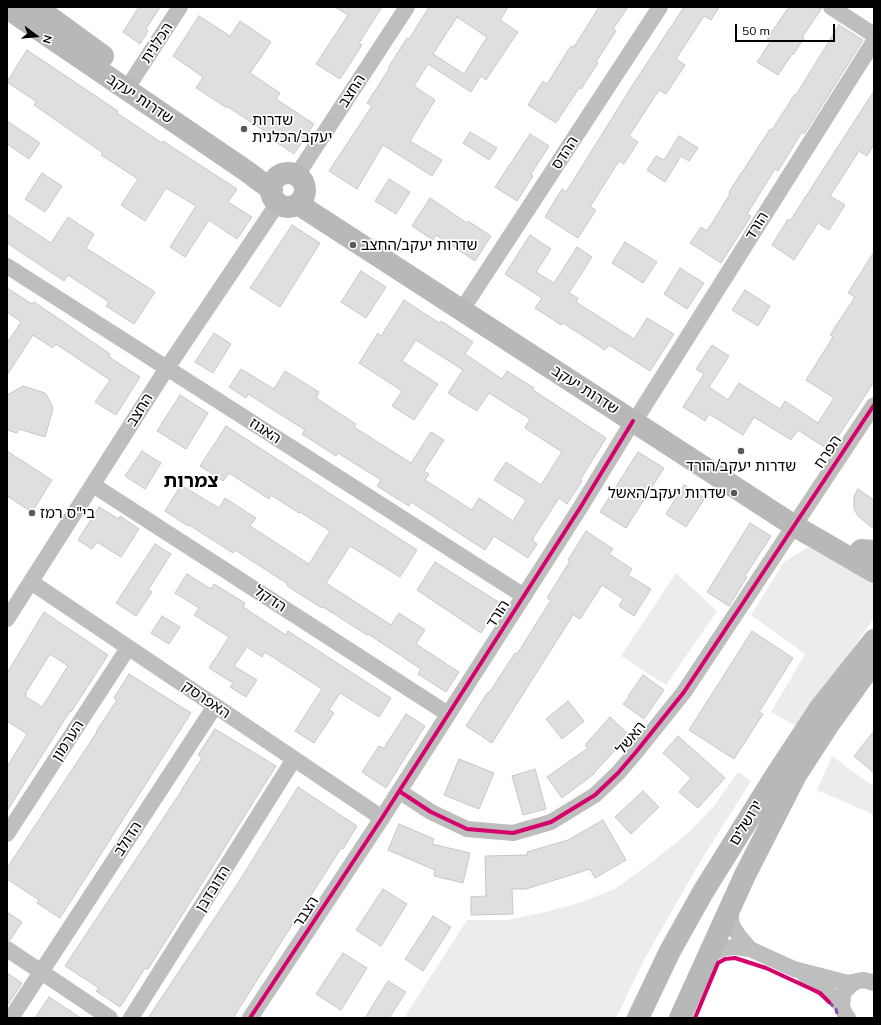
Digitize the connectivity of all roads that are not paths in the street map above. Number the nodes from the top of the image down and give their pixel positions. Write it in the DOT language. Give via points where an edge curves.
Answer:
graph roads {
  1 [pos="36,7"];
  2 [pos="180,7"];
  3 [pos="407,7"];
  4 [pos="660,7"];
  5 [pos="831,7"];
  6 [pos="7,8"];
  7 [pos="874,35"];
  8 [pos="874,41"];
  9 [pos="133,79"];
  10 [pos="288,190"];
  11 [pos="7,266"];
  12 [pos="469,299"];
  13 [pos="167,368"];
  14 [pos="874,405"];
  15 [pos="637,416"];
  16 [pos="93,485"];
  17 [pos="797,519"];
  18 [pos="870,553"];
  19 [pos="874,572"];
  20 [pos="31,582"];
  21 [pos="524,596"];
  22 [pos="7,619"];
  23 [pos="874,640"];
  24 [pos="128,648"];
  25 [pos="874,661"];
  26 [pos="215,706"];
  27 [pos="448,714"];
  28 [pos="294,759"];
  29 [pos="399,791"];
  30 [pos="382,818"];
  31 [pos="7,834"];
  32 [pos="731,905"];
  33 [pos="7,949"];
  34 [pos="750,949"];
  35 [pos="707,957"];
  36 [pos="794,969"];
  37 [pos="42,972"];
  38 [pos="857,981"];
  39 [pos="874,983"];
  40 [pos="845,1012"];
  41 [pos="11,1018"];
  42 [pos="110,1018"];
  43 [pos="131,1018"];
  44 [pos="250,1018"];
  45 [pos="638,1018"];
  46 [pos="680,1018"];
  1 -- 9 [label="street, שדרות יעקב"];
  2 -- 9 [label="street, הכלנית"];
  3 -- 10 [label="street, החצב"];
  4 -- 12 [label="street, ההדס"];
  5 -- 7 [label="street"];
  6 -- 10 [label="street, שדרות יעקב" via="245,170"];
  8 -- 15 [label="street, הורד"];
  9 -- 10 [label="street, שדרות יעקב"];
  10 -- 12 [label="street, שדרות יעקב"];
  10 -- 13 [label="street, החצב"];
  10 -- 15 [label="street, שדרות יעקב"];
  11 -- 13 [label="street, האגוז"];
  12 -- 15 [label="street, שדרות יעקב"];
  13 -- 16 [label="street, החצב"];
  13 -- 21 [label="street, האגוז"];
  14 -- 17 [label="street, הפרח"];
  15 -- 17 [label="street, שדרות יעקב"];
  15 -- 21 [label="street, הורד"];
  16 -- 20 [label="street, החצב"];
  16 -- 27 [label="street, הדקל"];
  17 -- 18 [label="street, שדרות יעקב"];
  17 -- 19 [label="street, שדרות יעקב"];
  17 -- 29 [label="street, האשל" via="684,692 618,773 595,795 551,822 513,833 467,829 431,812"];
  20 -- 22 [label="street, החצב"];
  20 -- 24 [label="street, האפרסק"];
  21 -- 27 [label="street, הורד"];
  23 -- 45 [label="street, ירושלים" via="824,702 774,778 703,892 670,951"];
  24 -- 26 [label="street, האפרסק"];
  24 -- 31 [label="street, הערמון"];
  25 -- 32 [label="street, ירושלים" via="796,775"];
  26 -- 28 [label="street, האפרסק"];
  26 -- 37 [label="street, הדולב"];
  27 -- 29 [label="street, הורד"];
  28 -- 30 [label="street, האפרסק"];
  28 -- 43 [label="street, הדובדבן"];
  29 -- 30 [label="street, הורד"];
  30 -- 44 [label="street, הצבר"];
  32 -- 34 [label="street" via="732,925"];
  32 -- 35 [label="street, ירושלים"];
  33 -- 37 [label="street"];
  34 -- 35 [label="street" via="725,948"];
  34 -- 36 [label="street"];
  35 -- 46 [label="street, ירושלים"];
  36 -- 38 [label="street" via="848,983"];
  36 -- 40 [label="street" via="826,991"];
  37 -- 41 [label="street, הדולב"];
  37 -- 42 [label="street"];
  38 -- 39 [label="street"];
  38 -- 40 [label="street" via="843,995"];
}
